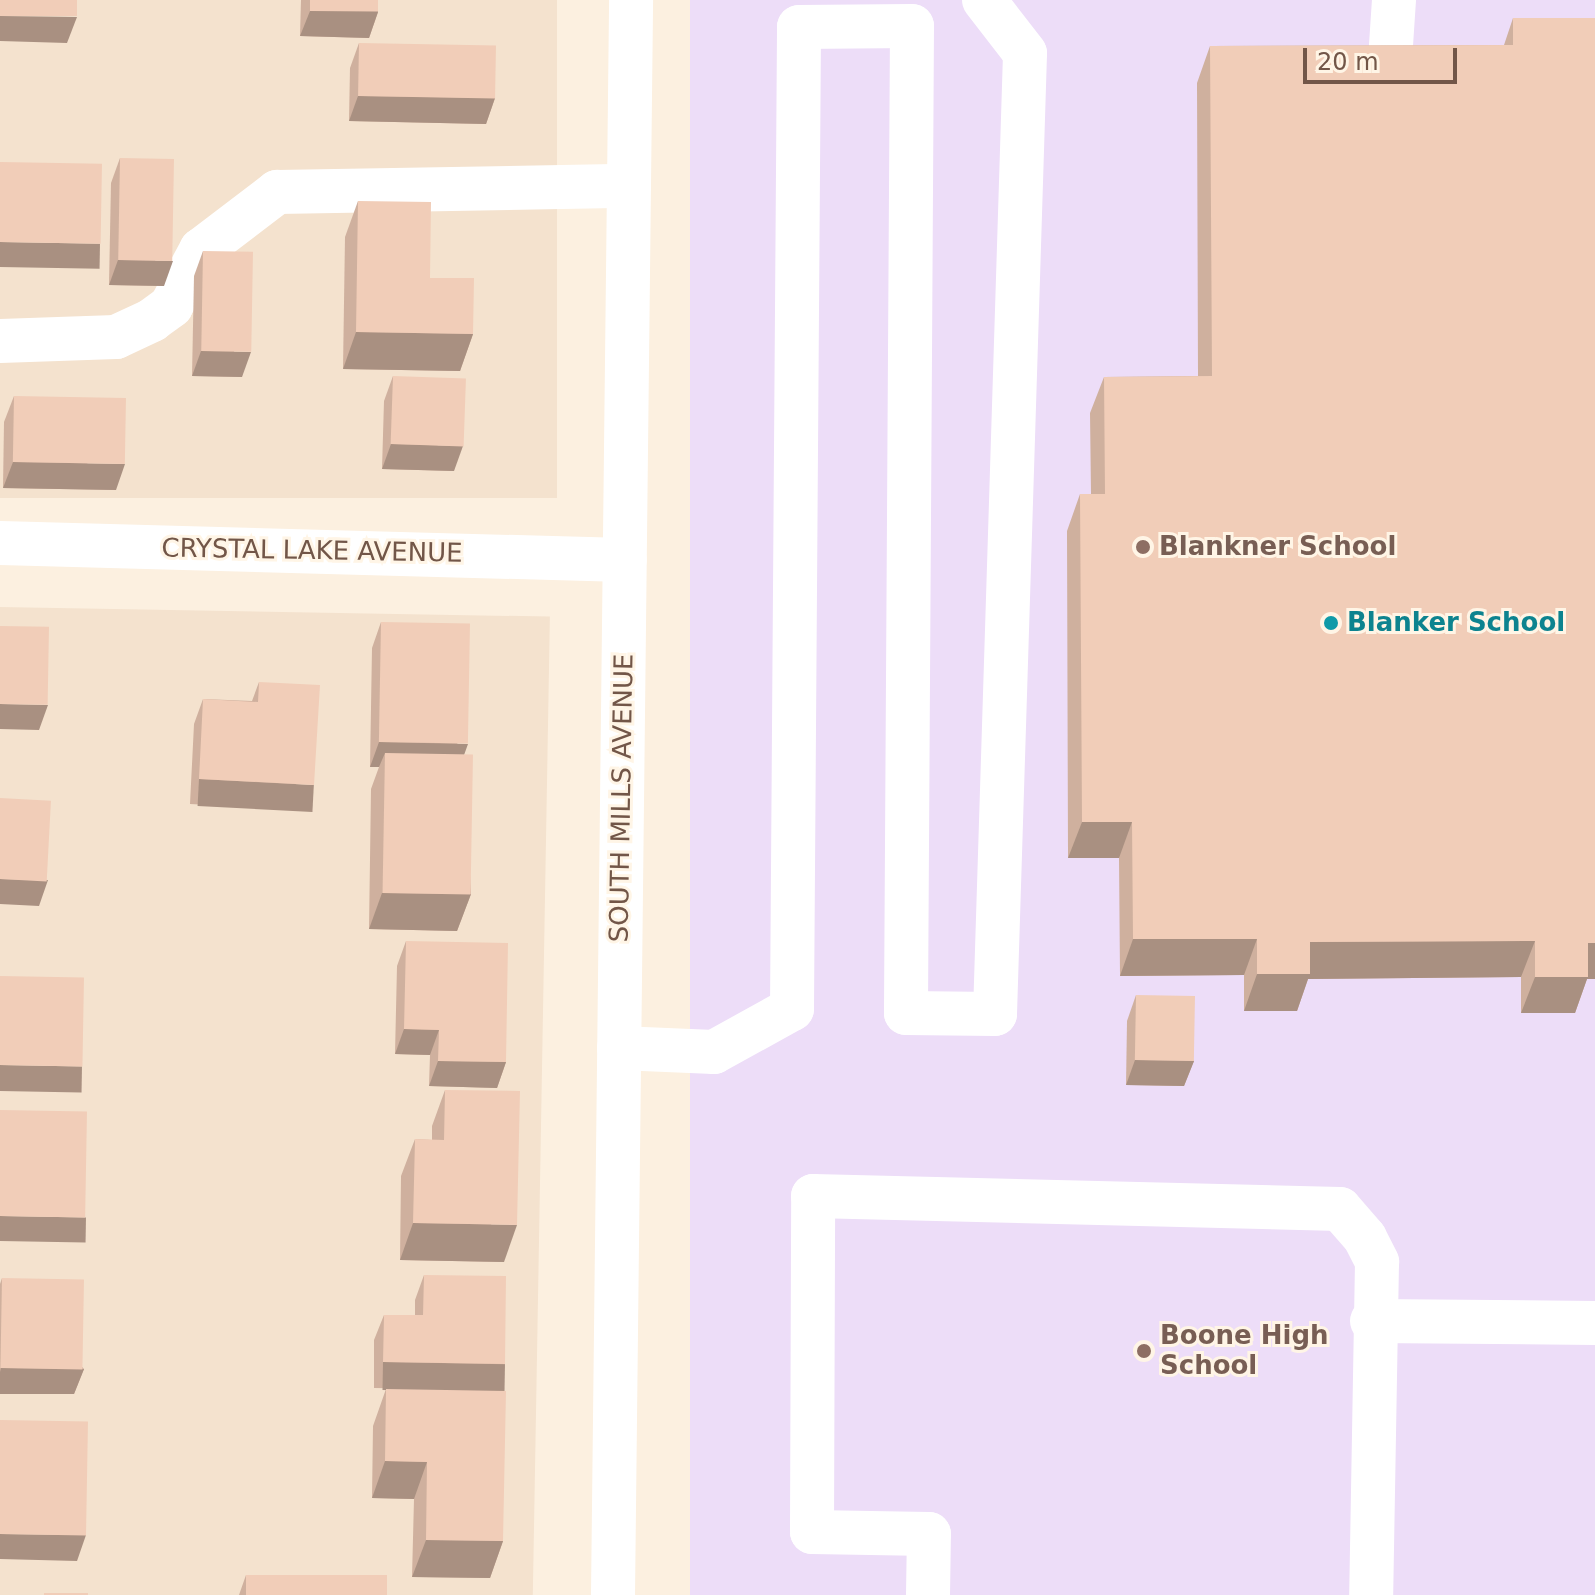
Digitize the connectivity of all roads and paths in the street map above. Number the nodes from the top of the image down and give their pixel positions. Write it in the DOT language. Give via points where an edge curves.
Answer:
graph roads {
  1 [pos="631,0"];
  2 [pos="984,0"];
  3 [pos="1394,0"];
  4 [pos="1391,45"];
  5 [pos="629,186"];
  6 [pos="0,341"];
  7 [pos="0,543"];
  8 [pos="625,560"];
  9 [pos="619,1048"];
  10 [pos="1372,1321"];
  11 [pos="1595,1323"];
  12 [pos="613,1595"];
  13 [pos="928,1595"];
  14 [pos="1371,1595"];
  1 -- 5 [label="street, SOUTH MILLS AVENUE"];
  2 -- 9 [label="street" via="1025,53 995,1014 906,1013 912,26 799,27 792,1009 714,1052"];
  3 -- 4 [label="street"];
  5 -- 6 [label="street" via="277,192 201,250 171,306 152,320 116,337"];
  5 -- 8 [label="street, SOUTH MILLS AVENUE"];
  7 -- 8 [label="street, CRYSTAL LAKE AVENUE"];
  8 -- 9 [label="street, SOUTH MILLS AVENUE"];
  9 -- 12 [label="street, SOUTH MILLS AVENUE"];
  10 -- 11 [label="street"];
  10 -- 13 [label="street" via="1377,1262 1340,1209 813,1196 812,1532 929,1534"];
  10 -- 14 [label="street"];
}
